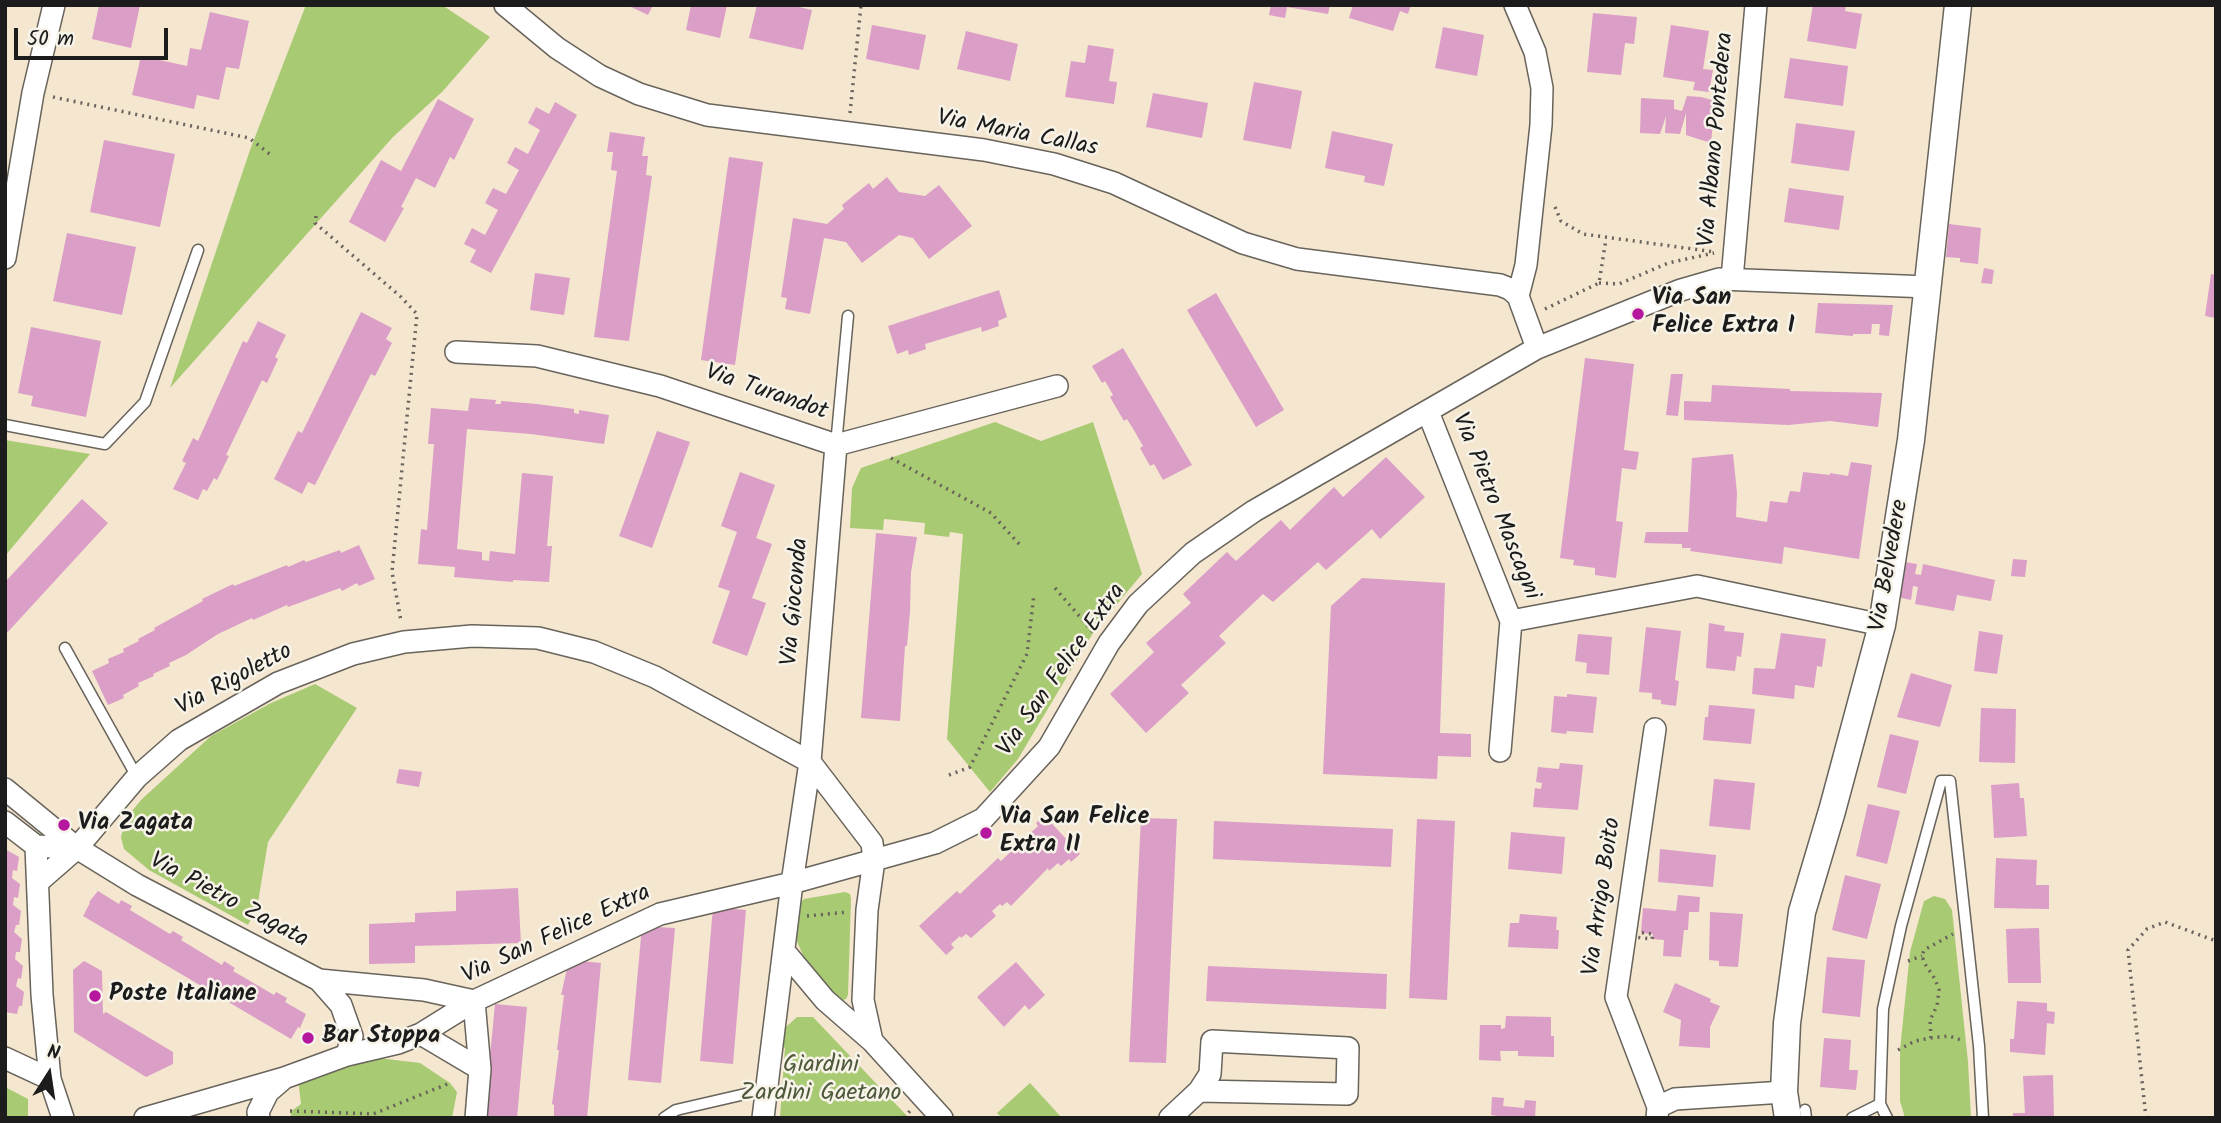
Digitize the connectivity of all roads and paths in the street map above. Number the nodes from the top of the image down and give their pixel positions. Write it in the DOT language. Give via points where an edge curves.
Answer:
graph roads {
  1 [pos="54,5"];
  2 [pos="505,5"];
  3 [pos="861,5"];
  4 [pos="1515,5"];
  5 [pos="1756,5"];
  6 [pos="1958,5"];
  7 [pos="33,93"];
  8 [pos="848,134"];
  9 [pos="271,155"];
  10 [pos="1535,184"];
  11 [pos="316,216"];
  12 [pos="1606,239"];
  13 [pos="198,250"];
  14 [pos="5,258"];
  15 [pos="1732,279"];
  16 [pos="1599,284"];
  17 [pos="1929,287"];
  18 [pos="1518,296"];
  19 [pos="848,316"];
  20 [pos="1527,317"];
  21 [pos="1537,348"];
  22 [pos="456,352"];
  23 [pos="1057,386"];
  24 [pos="1428,412"];
  25 [pos="5,425"];
  26 [pos="836,445"];
  27 [pos="891,458"];
  28 [pos="1020,545"];
  29 [pos="1055,588"];
  30 [pos="1034,594"];
  31 [pos="1511,621"];
  32 [pos="1882,625"];
  33 [pos="404,642"];
  34 [pos="1109,643"];
  35 [pos="65,648"];
  36 [pos="1656,729"];
  37 [pos="1500,751"];
  38 [pos="810,762"];
  39 [pos="949,775"];
  40 [pos="137,777"];
  41 [pos="5,789"];
  42 [pos="5,822"];
  43 [pos="36,846"];
  44 [pos="77,848"];
  45 [pos="874,860"];
  46 [pos="37,882"];
  47 [pos="792,883"];
  48 [pos="867,910"];
  49 [pos="788,918"];
  50 [pos="1966,927"];
  51 [pos="2216,941"];
  52 [pos="784,951"];
  53 [pos="319,980"];
  54 [pos="474,1001"];
  55 [pos="421,1034"];
  56 [pos="1931,1038"];
  57 [pos="872,1041"];
  58 [pos="1979,1046"];
  59 [pos="347,1055"];
  60 [pos="5,1058"];
  61 [pos="1882,1059"];
  62 [pos="480,1069"];
  63 [pos="50,1079"];
  64 [pos="284,1079"];
  65 [pos="450,1083"];
  66 [pos="767,1089"];
  67 [pos="1199,1091"];
  68 [pos="1880,1104"];
  69 [pos="1796,1109"];
  70 [pos="290,1111"];
  71 [pos="167,1112"];
  72 [pos="1658,1112"];
  73 [pos="374,1116"];
  74 [pos="63,1118"];
  75 [pos="145,1118"];
  76 [pos="189,1118"];
  77 [pos="259,1118"];
  78 [pos="476,1118"];
  79 [pos="664,1118"];
  80 [pos="763,1118"];
  81 [pos="942,1118"];
  82 [pos="1170,1118"];
  83 [pos="1852,1118"];
  84 [pos="1887,1118"];
  85 [pos="1983,1118"];
  86 [pos="2146,1118"];
  1 -- 7 [label="street"];
  2 -- 8 [label="street, Via Maria Callas" via="572,58 639,94 707,115"];
  3 -- 8 [label="path"];
  4 -- 10 [label="street" via="1535,52 1542,88"];
  5 -- 15 [label="street, Via Albano Pontedera"];
  6 -- 17 [label="street, Via Belvedere"];
  7 -- 9 [label="path" via="249,138"];
  7 -- 14 [label="street"];
  8 -- 18 [label="street, Via Maria Callas" via="984,150 1054,164 1114,183 1243,243 1297,259 1500,285"];
  10 -- 12 [label="path" via="1556,185 1555,208 1561,222"];
  10 -- 18 [label="street"];
  11 -- 33 [label="path" via="316,223 417,314 392,572"];
  12 -- 16 [label="path"];
  12 -- 16 [label="path" via="1719,253 1668,263 1619,284"];
  13 -- 25 [label="lane" via="145,401 106,444"];
  15 -- 17 [label="street, Via San Felice Extra"];
  15 -- 21 [label="street, Via San Felice Extra" via="1681,290"];
  16 -- 20 [label="path"];
  17 -- 32 [label="street, Via Belvedere"];
  18 -- 20 [label="street"];
  19 -- 26 [label="lane"];
  20 -- 21 [label="street"];
  21 -- 24 [label="street, Via San Felice Extra"];
  22 -- 26 [label="street, Via Turandot" via="537,356 660,386"];
  23 -- 26 [label="street, Via Turandot"];
  24 -- 31 [label="street, Via Pietro Mascagni"];
  24 -- 34 [label="street, Via San Felice Extra" via="1254,511 1193,553 1138,604"];
  26 -- 38 [label="street, Via Gioconda"];
  27 -- 28 [label="path" via="991,513"];
  29 -- 34 [label="path" via="1093,633"];
  30 -- 39 [label="path" via="1027,654 970,767"];
  31 -- 32 [label="street, Via Pietro Mascagni" via="1696,586"];
  31 -- 37 [label="street, Via Pietro Mascagni"];
  32 -- 69 [label="street, Via Belvedere" via="1802,912 1787,1023"];
  33 -- 38 [label="street, Via Rigoletto" via="472,636 538,638 594,652 655,677"];
  33 -- 40 [label="street, Via Rigoletto" via="352,654 278,683 179,740"];
  34 -- 45 [label="street, Via San Felice Extra" via="1049,747 983,819 942,841"];
  35 -- 40 [label="lane"];
  36 -- 72 [label="street, Via Arrigo Boito" via="1616,997"];
  38 -- 45 [label="street" via="872,843"];
  38 -- 47 [label="street, Via Gioconda"];
  40 -- 44 [label="street, Via Rigoletto"];
  41 -- 44 [label="street, Via Pietro Zagata"];
  42 -- 43 [label="street"];
  43 -- 44 [label="street, Via Pietro Zagata"];
  43 -- 46 [label="street"];
  44 -- 46 [label="street"];
  44 -- 53 [label="street, Via Pietro Zagata" via="137,885"];
  45 -- 47 [label="street, Via San Felice Extra"];
  45 -- 48 [label="street"];
  46 -- 63 [label="street"];
  47 -- 49 [label="street, Via Gioconda"];
  47 -- 54 [label="street, Via San Felice Extra" via="660,914"];
  48 -- 49 [label="path"];
  48 -- 57 [label="street" via="863,1000"];
  49 -- 52 [label="street, Via Gioconda"];
  50 -- 56 [label="path" via="1924,950 1922,956 1939,990 1930,1020"];
  50 -- 58 [label="lane"];
  50 -- 61 [label="lane" via="1950,781 1941,780 1900,926 1883,1009"];
  51 -- 86 [label="path" via="2165,922 2147,929 2128,950"];
  52 -- 57 [label="street" via="825,1000"];
  52 -- 66 [label="street, Via Gioconda"];
  53 -- 54 [label="street, Via Pietro Zagata" via="424,990"];
  53 -- 59 [label="street, Via Pietro Zagata" via="341,1005 352,1037"];
  54 -- 55 [label="street, Via San Felice Extra"];
  54 -- 62 [label="street"];
  55 -- 59 [label="street, Via San Felice Extra"];
  55 -- 62 [label="street"];
  56 -- 58 [label="path" via="1949,1037"];
  56 -- 61 [label="path" via="1915,1041"];
  57 -- 81 [label="street"];
  58 -- 85 [label="lane"];
  59 -- 64 [label="street, Via San Felice Extra"];
  60 -- 63 [label="street"];
  61 -- 68 [label="lane"];
  62 -- 78 [label="street"];
  63 -- 74 [label="street"];
  64 -- 71 [label="street, Via San Felice Extra"];
  64 -- 77 [label="street" via="268,1092"];
  65 -- 73 [label="path"];
  66 -- 79 [label="lane" via="676,1110"];
  66 -- 80 [label="street, Via Gioconda"];
  67 -- 67 [label="street" via="1347,1094 1348,1048 1212,1041 1210,1074"];
  67 -- 82 [label="street"];
  68 -- 83 [label="lane"];
  68 -- 84 [label="lane"];
  69 -- 72 [label="street, Via Arrigo Boito" via="1675,1099"];
  70 -- 73 [label="path"];
  71 -- 75 [label="street, Via San Felice Extra"];
  71 -- 76 [label="street"];
}
